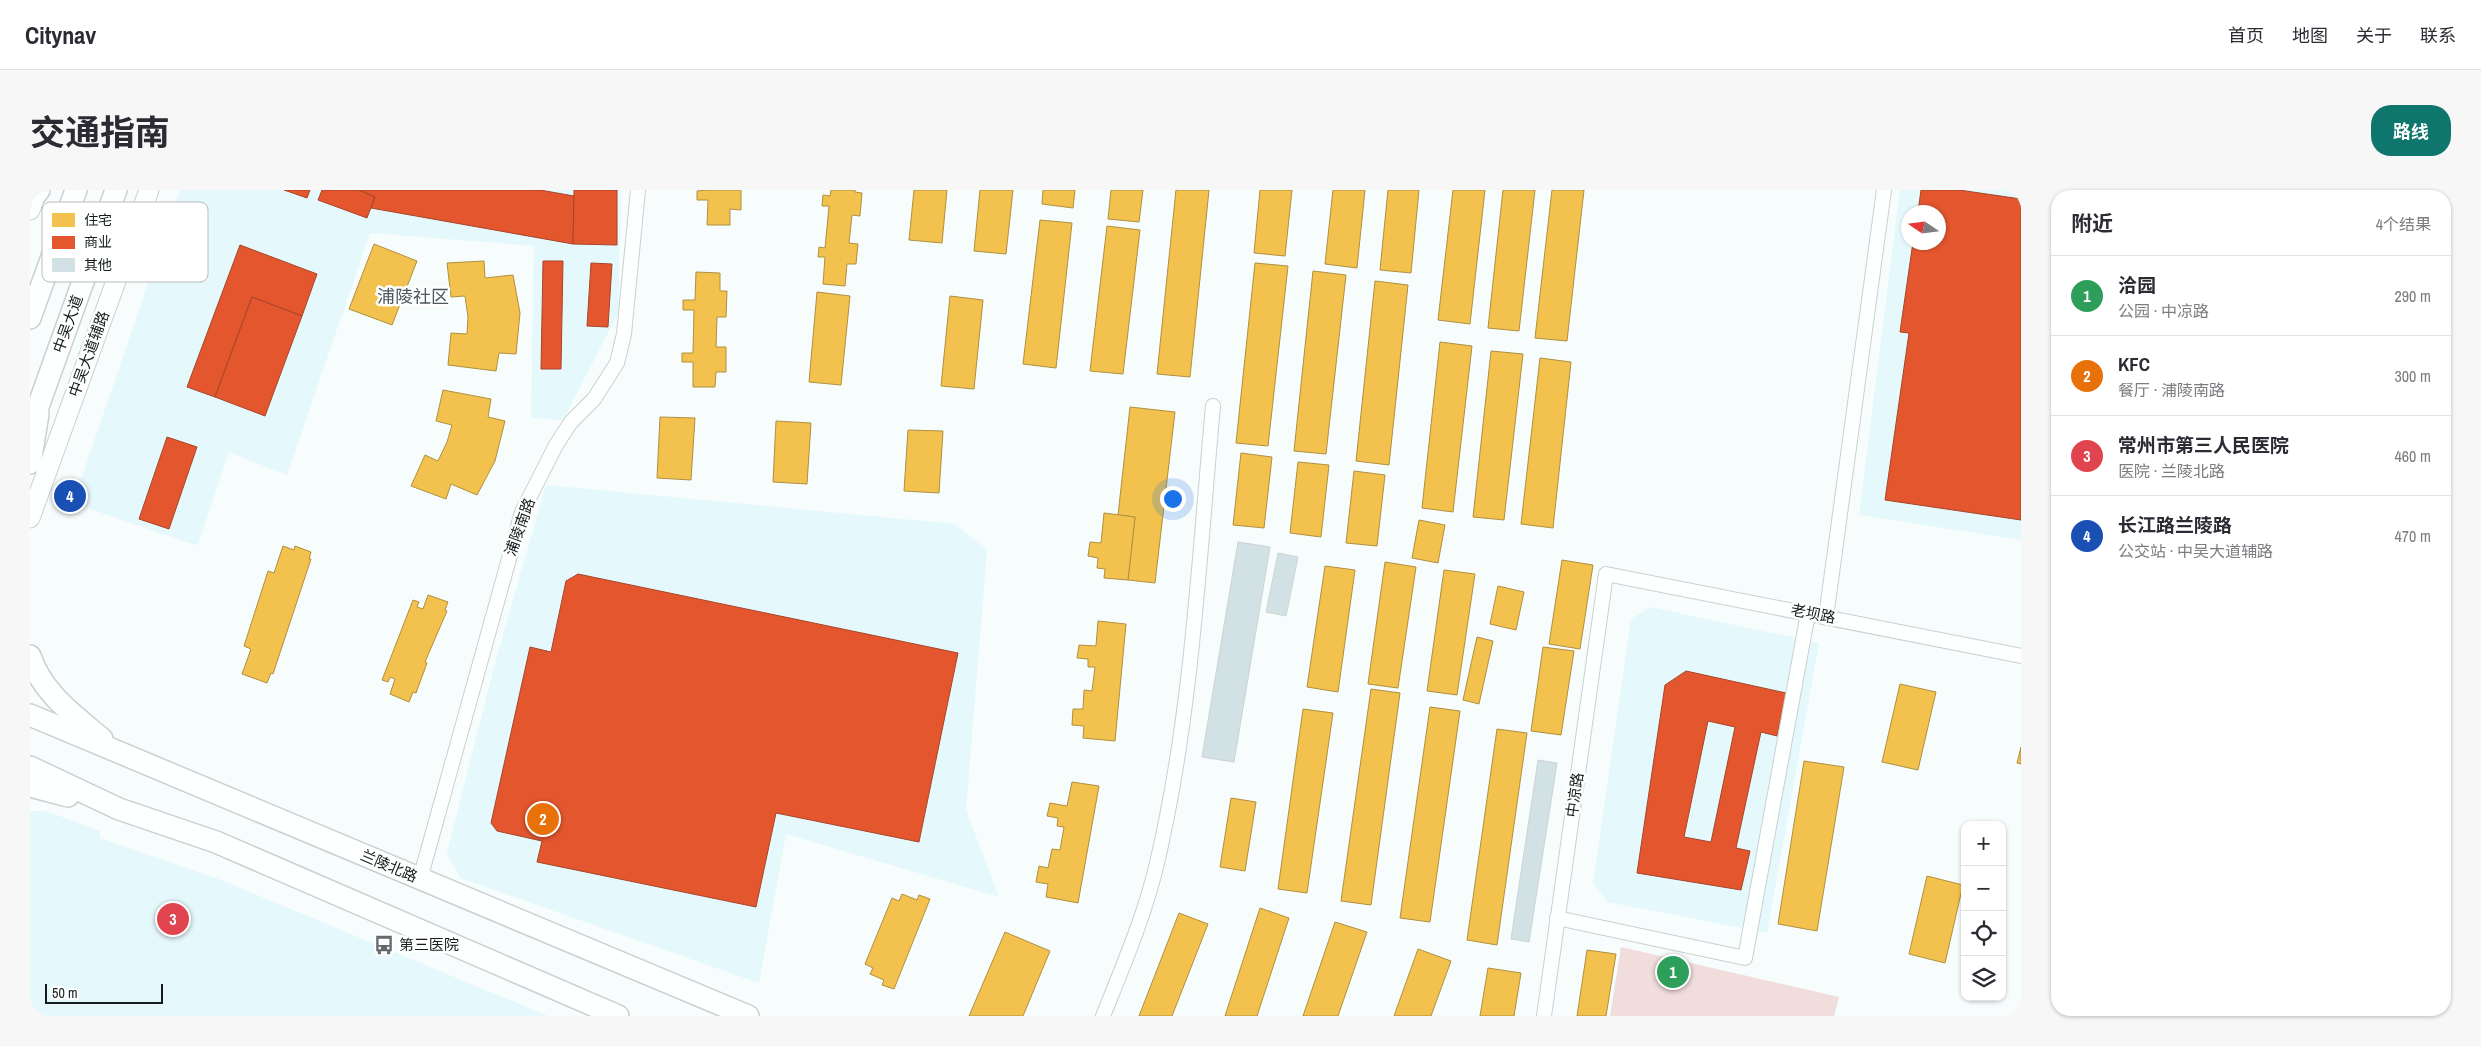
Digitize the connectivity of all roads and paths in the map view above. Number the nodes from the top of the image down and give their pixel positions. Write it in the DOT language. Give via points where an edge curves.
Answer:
graph roads {
  1 [pos="76,190"];
  2 [pos="116,190"];
  3 [pos="127,190"];
  4 [pos="149,190"];
  5 [pos="638,190"];
  6 [pos="1884,190"];
  7 [pos="72,202"];
  8 [pos="112,202"];
  9 [pos="122,202"];
  10 [pos="145,202"];
  11 [pos="43,282"];
  12 [pos="84,282"];
  13 [pos="116,282"];
  14 [pos="30,318"];
  15 [pos="39,405"];
  16 [pos="1213,406"];
  17 [pos="30,429"];
  18 [pos="30,463"];
  19 [pos="30,518"];
  20 [pos="1606,574"];
  21 [pos="1808,613"];
  22 [pos="1826,617"];
  23 [pos="30,656"];
  24 [pos="2021,656"];
  25 [pos="30,715"];
  26 [pos="118,752"];
  27 [pos="30,767"];
  28 [pos="30,786"];
  29 [pos="119,809"];
  30 [pos="420,879"];
  31 [pos="1557,918"];
  32 [pos="618,1016"];
  33 [pos="748,1016"];
  34 [pos="1103,1016"];
  35 [pos="1544,1016"];
  1 -- 7 [label="main road"];
  2 -- 8 [label="main road, 中吴大道"];
  3 -- 9 [label="main road"];
  4 -- 10 [label="main road, 中吴大道辅路"];
  5 -- 30 [label="street, 浦陵南路" via="624,334 617,363 594,399 571,422 556,445 522,512"];
  6 -- 22 [label="street"];
  11 -- 14 [label="main road"];
  12 -- 15 [label="main road, 中吴大道"];
  13 -- 19 [label="main road, 中吴大道辅路"];
  15 -- 17 [label="main road, 中吴大道"];
  15 -- 18 [label="main road"];
  16 -- 34 [label="street" via="1185,704 1166,821 1157,865 1136,930"];
  20 -- 21 [label="street, 老坝路"];
  20 -- 31 [label="street, 中凉路"];
  21 -- 22 [label="street, 老坝路"];
  21 -- 31 [label="street" via="1745,958"];
  22 -- 24 [label="street, 老坝路"];
  23 -- 26 [label="main road" via="34,670 50,694"];
  25 -- 26 [label="main road, 兰陵北路"];
  26 -- 30 [label="main road, 兰陵北路"];
  27 -- 29 [label="main road"];
  28 -- 29 [label="main road"];
  29 -- 32 [label="main road" via="216,842"];
  30 -- 33 [label="main road, 兰陵北路"];
  31 -- 35 [label="street, 中凉路"];
}
